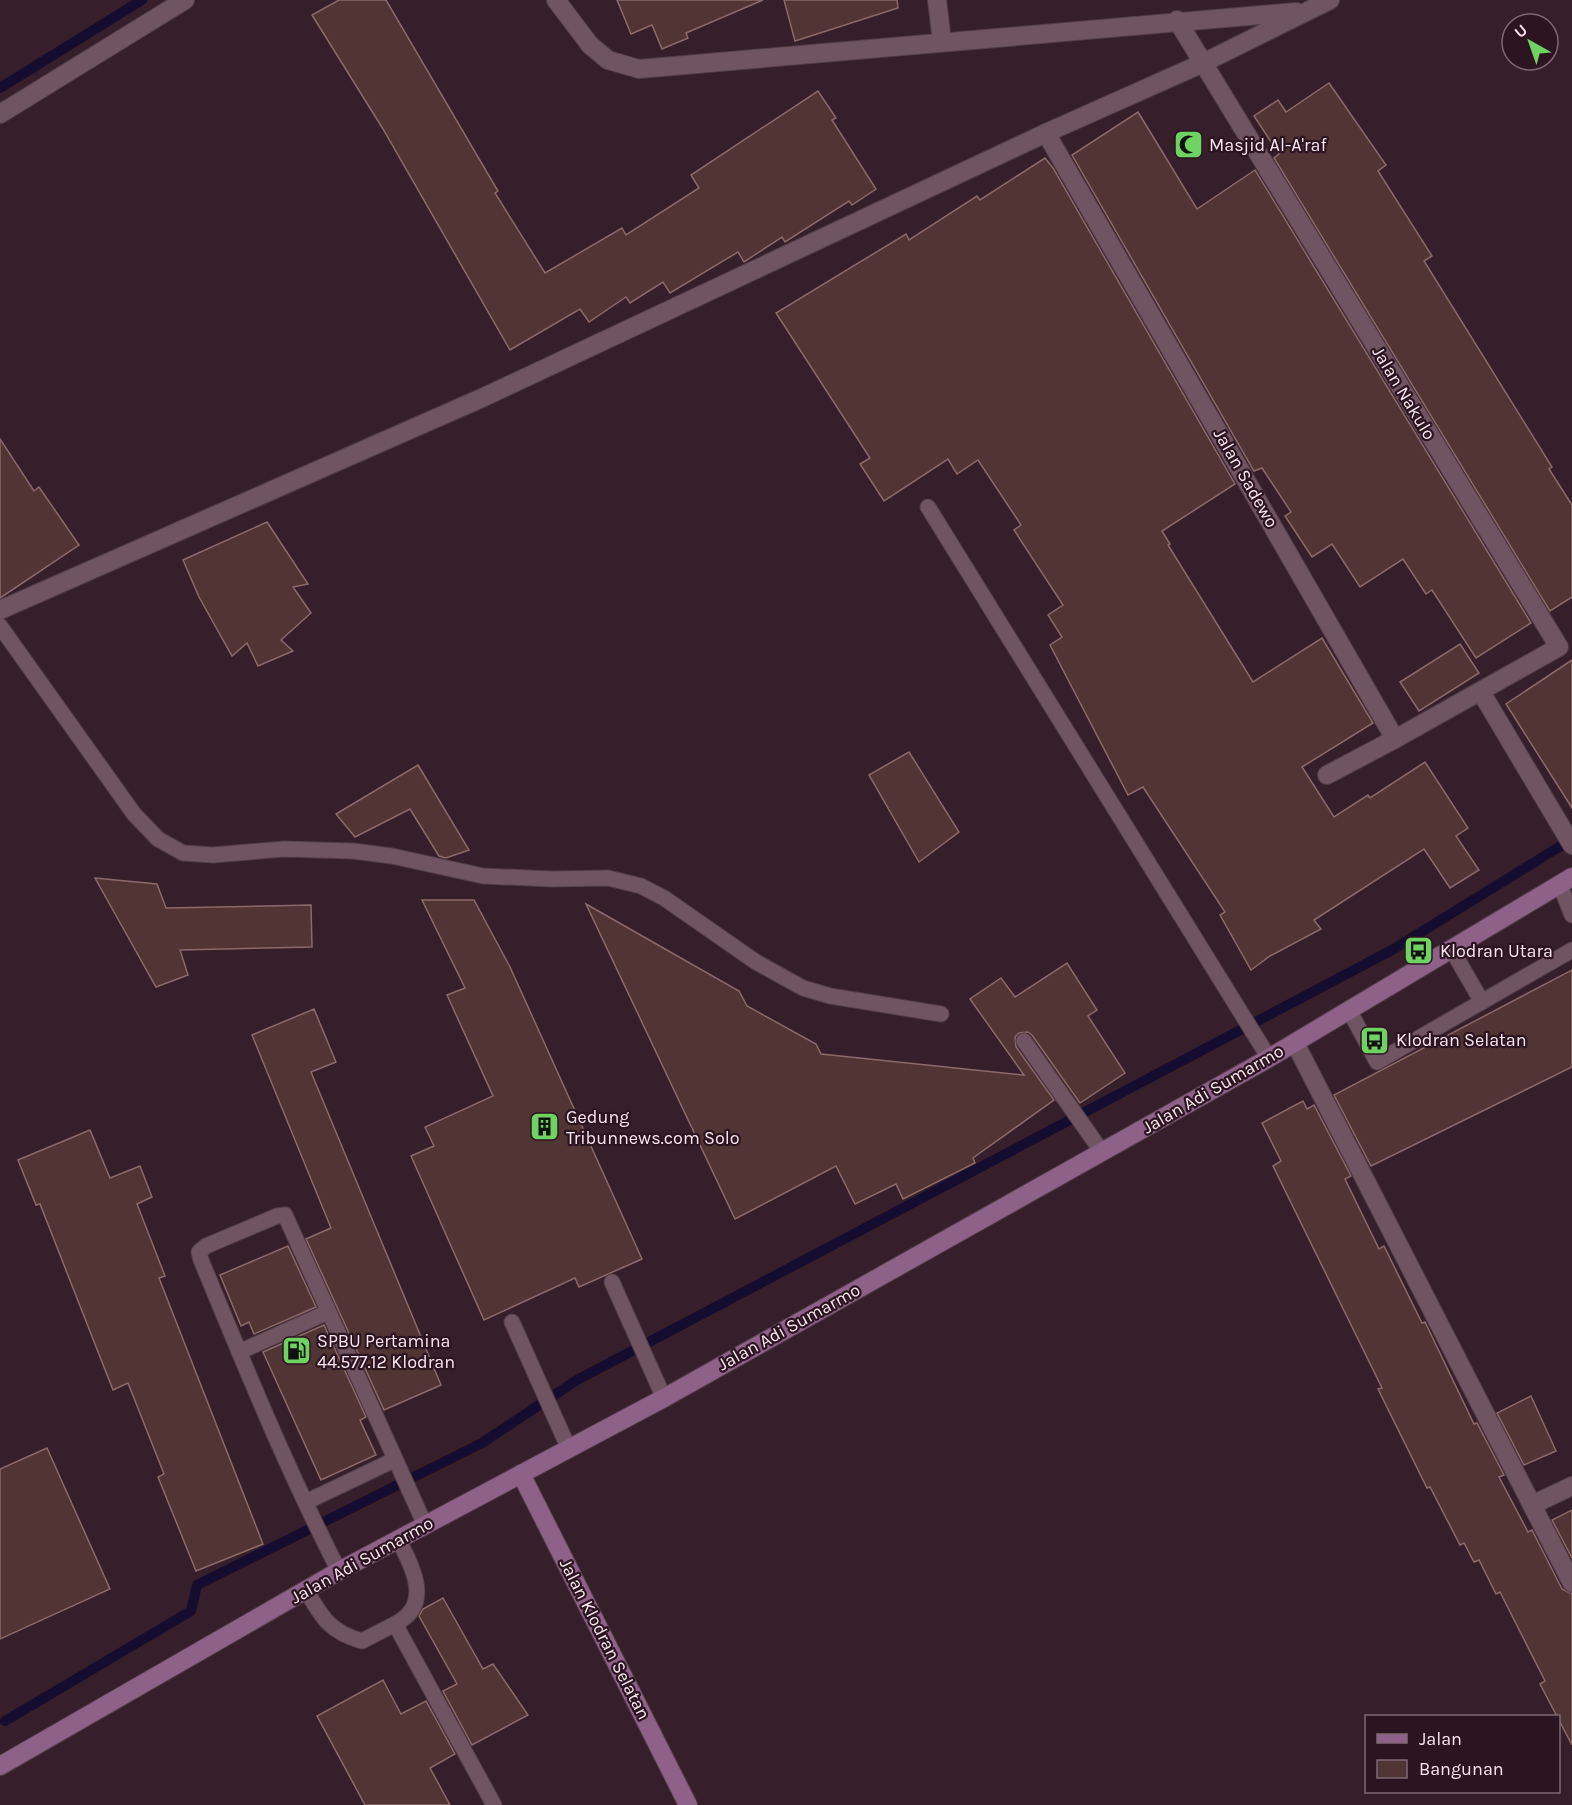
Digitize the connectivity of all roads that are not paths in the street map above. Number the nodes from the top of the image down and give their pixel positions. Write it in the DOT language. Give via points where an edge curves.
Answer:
graph roads {
  1 [pos="185,0"];
  2 [pos="556,0"];
  3 [pos="936,0"];
  4 [pos="1330,0"];
  5 [pos="1306,12"];
  6 [pos="1177,20"];
  7 [pos="942,41"];
  8 [pos="1203,63"];
  9 [pos="0,114"];
  10 [pos="1046,133"];
  11 [pos="928,507"];
  12 [pos="0,610"];
  13 [pos="0,626"];
  14 [pos="1565,643"];
  15 [pos="1482,692"];
  16 [pos="1395,739"];
  17 [pos="1328,775"];
  18 [pos="1572,845"];
  19 [pos="1566,881"];
  20 [pos="1572,915"];
  21 [pos="1452,950"];
  22 [pos="1572,950"];
  23 [pos="1482,1002"];
  24 [pos="1349,1010"];
  25 [pos="942,1014"];
  26 [pos="1024,1041"];
  27 [pos="1295,1042"];
  28 [pos="1269,1058"];
  29 [pos="1102,1152"];
  30 [pos="612,1282"];
  31 [pos="328,1312"];
  32 [pos="512,1322"];
  33 [pos="239,1352"];
  34 [pos="664,1398"];
  35 [pos="569,1449"];
  36 [pos="397,1467"];
  37 [pos="521,1474"];
  38 [pos="1572,1486"];
  39 [pos="1534,1504"];
  40 [pos="308,1509"];
  41 [pos="425,1525"];
  42 [pos="398,1539"];
  43 [pos="339,1571"];
  44 [pos="1572,1583"];
  45 [pos="306,1590"];
  46 [pos="395,1624"];
  47 [pos="0,1766"];
  48 [pos="494,1805"];
  49 [pos="688,1805"];
  1 -- 9 [label="street"];
  2 -- 7 [label="street" via="590,45 608,60 639,69"];
  3 -- 7 [label="street"];
  4 -- 5 [label="street"];
  5 -- 6 [label="street"];
  5 -- 8 [label="street"];
  6 -- 7 [label="street"];
  6 -- 8 [label="street, Jalan Nakulo"];
  8 -- 10 [label="street"];
  8 -- 14 [label="street, Jalan Nakulo"];
  10 -- 12 [label="street" via="484,398"];
  10 -- 16 [label="street, Jalan Sadewo"];
  11 -- 28 [label="lane"];
  13 -- 25 [label="lane" via="134,814 158,839 183,853 353,850 483,876 608,878 641,886 664,898 756,962 803,988"];
  14 -- 15 [label="street, Jalan Nakulo"];
  15 -- 16 [label="street"];
  15 -- 18 [label="street"];
  16 -- 17 [label="street"];
  19 -- 20 [label="lane"];
  19 -- 21 [label="main road, Jalan Adi Sumarmo"];
  21 -- 23 [label="lane"];
  21 -- 24 [label="main road, Jalan Adi Sumarmo"];
  22 -- 23 [label="lane"];
  23 -- 24 [label="lane" via="1377,1062"];
  24 -- 27 [label="main road, Jalan Adi Sumarmo"];
  26 -- 29 [label="lane"];
  27 -- 28 [label="main road, Jalan Adi Sumarmo"];
  27 -- 39 [label="street"];
  28 -- 29 [label="main road, Jalan Adi Sumarmo"];
  29 -- 34 [label="main road, Jalan Adi Sumarmo"];
  30 -- 34 [label="lane"];
  31 -- 33 [label="lane"];
  31 -- 33 [label="lane" via="285,1215 206,1246 199,1252 201,1260"];
  31 -- 36 [label="lane"];
  32 -- 35 [label="lane"];
  33 -- 40 [label="lane"];
  34 -- 35 [label="main road, Jalan Adi Sumarmo"];
  35 -- 37 [label="main road, Jalan Adi Sumarmo"];
  36 -- 40 [label="lane"];
  36 -- 41 [label="lane"];
  37 -- 41 [label="main road, Jalan Adi Sumarmo"];
  37 -- 49 [label="main road, Jalan Klodran Selatan"];
  38 -- 39 [label="street"];
  39 -- 44 [label="street"];
  40 -- 43 [label="lane"];
  41 -- 42 [label="main road, Jalan Adi Sumarmo"];
  42 -- 43 [label="main road, Jalan Adi Sumarmo"];
  42 -- 46 [label="lane" via="412,1566 418,1593 415,1607"];
  43 -- 45 [label="main road, Jalan Adi Sumarmo"];
  45 -- 46 [label="lane" via="320,1616 341,1635 362,1641"];
  45 -- 47 [label="main road, Jalan Adi Sumarmo"];
  46 -- 48 [label="lane"];
}
